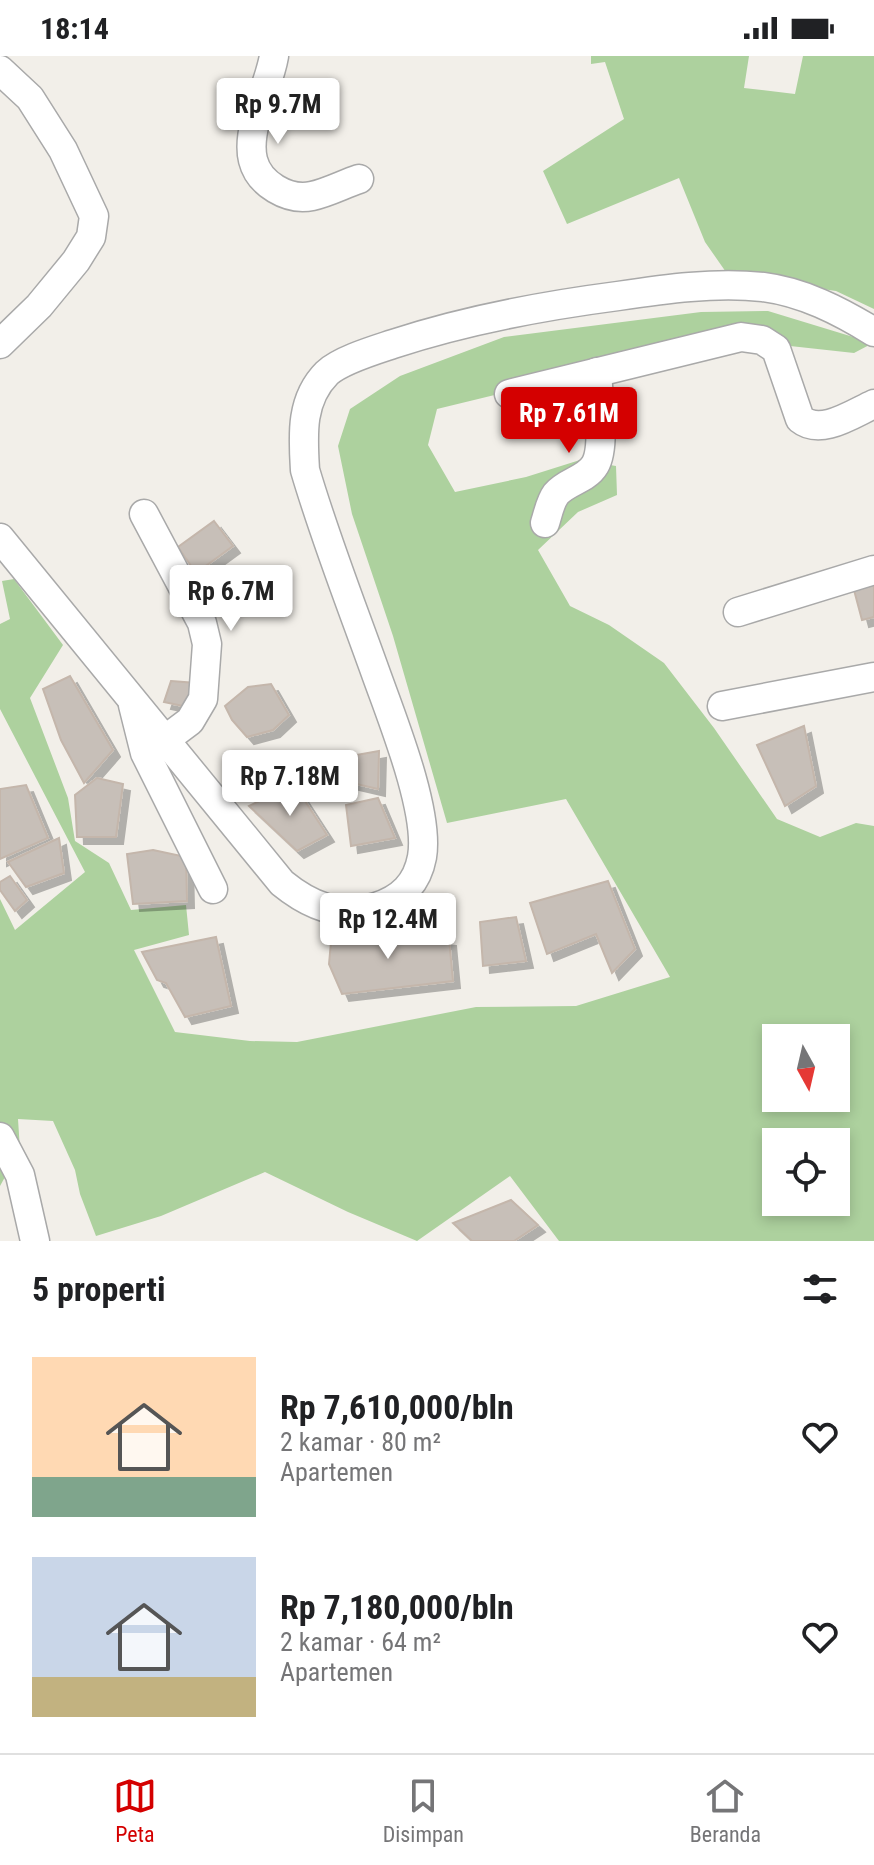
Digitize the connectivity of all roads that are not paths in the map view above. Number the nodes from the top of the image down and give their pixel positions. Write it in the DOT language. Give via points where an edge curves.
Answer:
graph roads {
  1 [pos="12,56"];
  2 [pos="274,56"];
  3 [pos="0,69"];
  4 [pos="359,179"];
  5 [pos="874,332"];
  6 [pos="0,344"];
  7 [pos="597,372"];
  8 [pos="509,394"];
  9 [pos="874,404"];
  10 [pos="144,514"];
  11 [pos="545,523"];
  12 [pos="0,538"];
  13 [pos="874,570"];
  14 [pos="738,612"];
  15 [pos="874,677"];
  16 [pos="132,700"];
  17 [pos="722,706"];
  18 [pos="166,739"];
  19 [pos="213,889"];
  20 [pos="0,1137"];
  21 [pos="35,1241"];
  1 -- 3 [label="street"];
  2 -- 4 [label="street" via="251,145 259,174 286,195 310,197"];
  3 -- 6 [label="street" via="30,98 63,150 94,216 91,237 76,261"];
  5 -- 18 [label="street" via="803,296 762,287 679,287 548,305 437,330 368,352 328,372 312,394 302,425 305,470 400,739 419,812 422,854 416,878 396,901 365,911 334,911 302,900 282,883"];
  7 -- 8 [label="street"];
  7 -- 9 [label="street" via="741,337 776,349 800,419 808,425 825,426"];
  7 -- 11 [label="street" via="597,463 554,497"];
  10 -- 18 [label="street" via="202,623 207,644 203,699 190,721"];
  12 -- 16 [label="street"];
  13 -- 14 [label="street"];
  15 -- 17 [label="street"];
  16 -- 18 [label="street"];
  16 -- 19 [label="street" via="145,753"];
  20 -- 21 [label="street" via="20,1175"];
}
